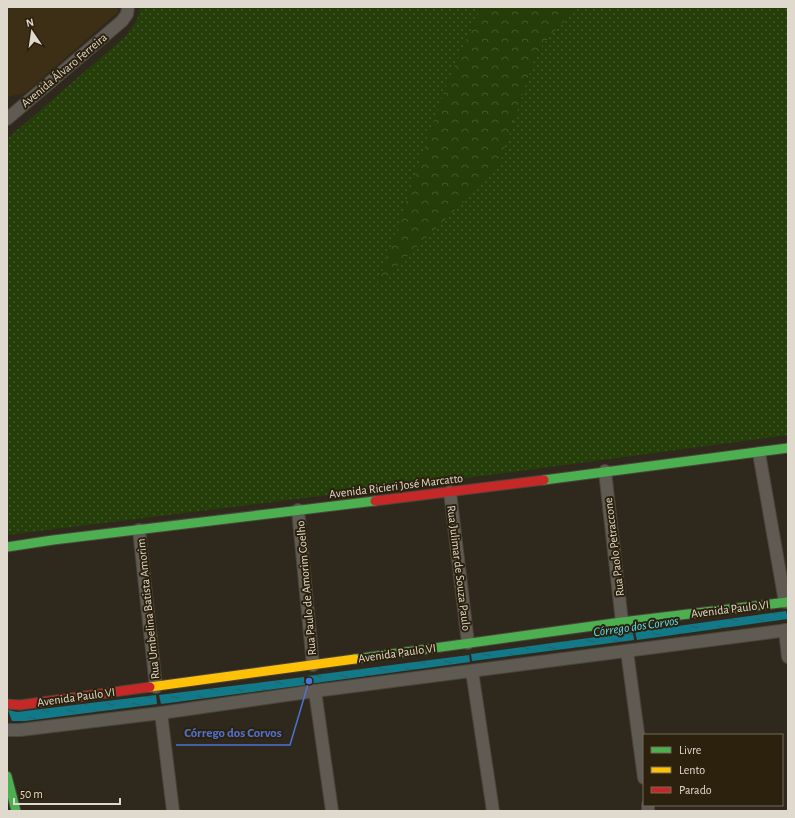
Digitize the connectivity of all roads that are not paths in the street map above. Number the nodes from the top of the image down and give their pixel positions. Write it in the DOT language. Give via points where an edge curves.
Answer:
graph roads {
  1 [pos="128,7"];
  2 [pos="7,119"];
  3 [pos="788,448"];
  4 [pos="759,453"];
  5 [pos="605,472"];
  6 [pos="450,492"];
  7 [pos="298,510"];
  8 [pos="139,530"];
  9 [pos="7,547"];
  10 [pos="786,602"];
  11 [pos="622,622"];
  12 [pos="786,630"];
  13 [pos="468,643"];
  14 [pos="627,651"];
  15 [pos="788,657"];
  16 [pos="313,665"];
  17 [pos="472,671"];
  18 [pos="156,687"];
  19 [pos="315,691"];
  20 [pos="7,704"];
  21 [pos="161,713"];
  22 [pos="7,730"];
  23 [pos="643,771"];
  24 [pos="7,776"];
  25 [pos="16,811"];
  26 [pos="173,811"];
  27 [pos="332,811"];
  28 [pos="493,811"];
  1 -- 2 [label="street, Avenida Álvaro Ferreira" via="122,21"];
  3 -- 4 [label="street, Avenida Ricieri José Marcatto"];
  4 -- 5 [label="street, Avenida Ricieri José Marcatto"];
  4 -- 10 [label="street"];
  5 -- 6 [label="street, Avenida Ricieri José Marcatto"];
  5 -- 11 [label="street, Rua Paolo Petraccone"];
  6 -- 7 [label="street, Avenida Ricieri José Marcatto"];
  6 -- 13 [label="street, Rua Julimar de Souza Paulo"];
  7 -- 8 [label="street, Avenida Ricieri José Marcatto"];
  7 -- 16 [label="street, Rua Paulo de Amorim Coelho"];
  8 -- 9 [label="street, Avenida Ricieri José Marcatto"];
  8 -- 18 [label="street, Rua Umbelina Batista Amorim"];
  10 -- 11 [label="street, Avenida Paulo VI"];
  11 -- 13 [label="street, Avenida Paulo VI"];
  12 -- 14 [label="street"];
  12 -- 15 [label="street"];
  13 -- 16 [label="street, Avenida Paulo VI"];
  14 -- 17 [label="street"];
  14 -- 23 [label="street"];
  16 -- 18 [label="street, Avenida Paulo VI"];
  17 -- 19 [label="street"];
  17 -- 28 [label="street"];
  18 -- 20 [label="street, Avenida Paulo VI" via="20,705"];
  19 -- 21 [label="street"];
  19 -- 27 [label="street"];
  21 -- 22 [label="street"];
  21 -- 26 [label="street"];
  24 -- 25 [label="street"];
}
